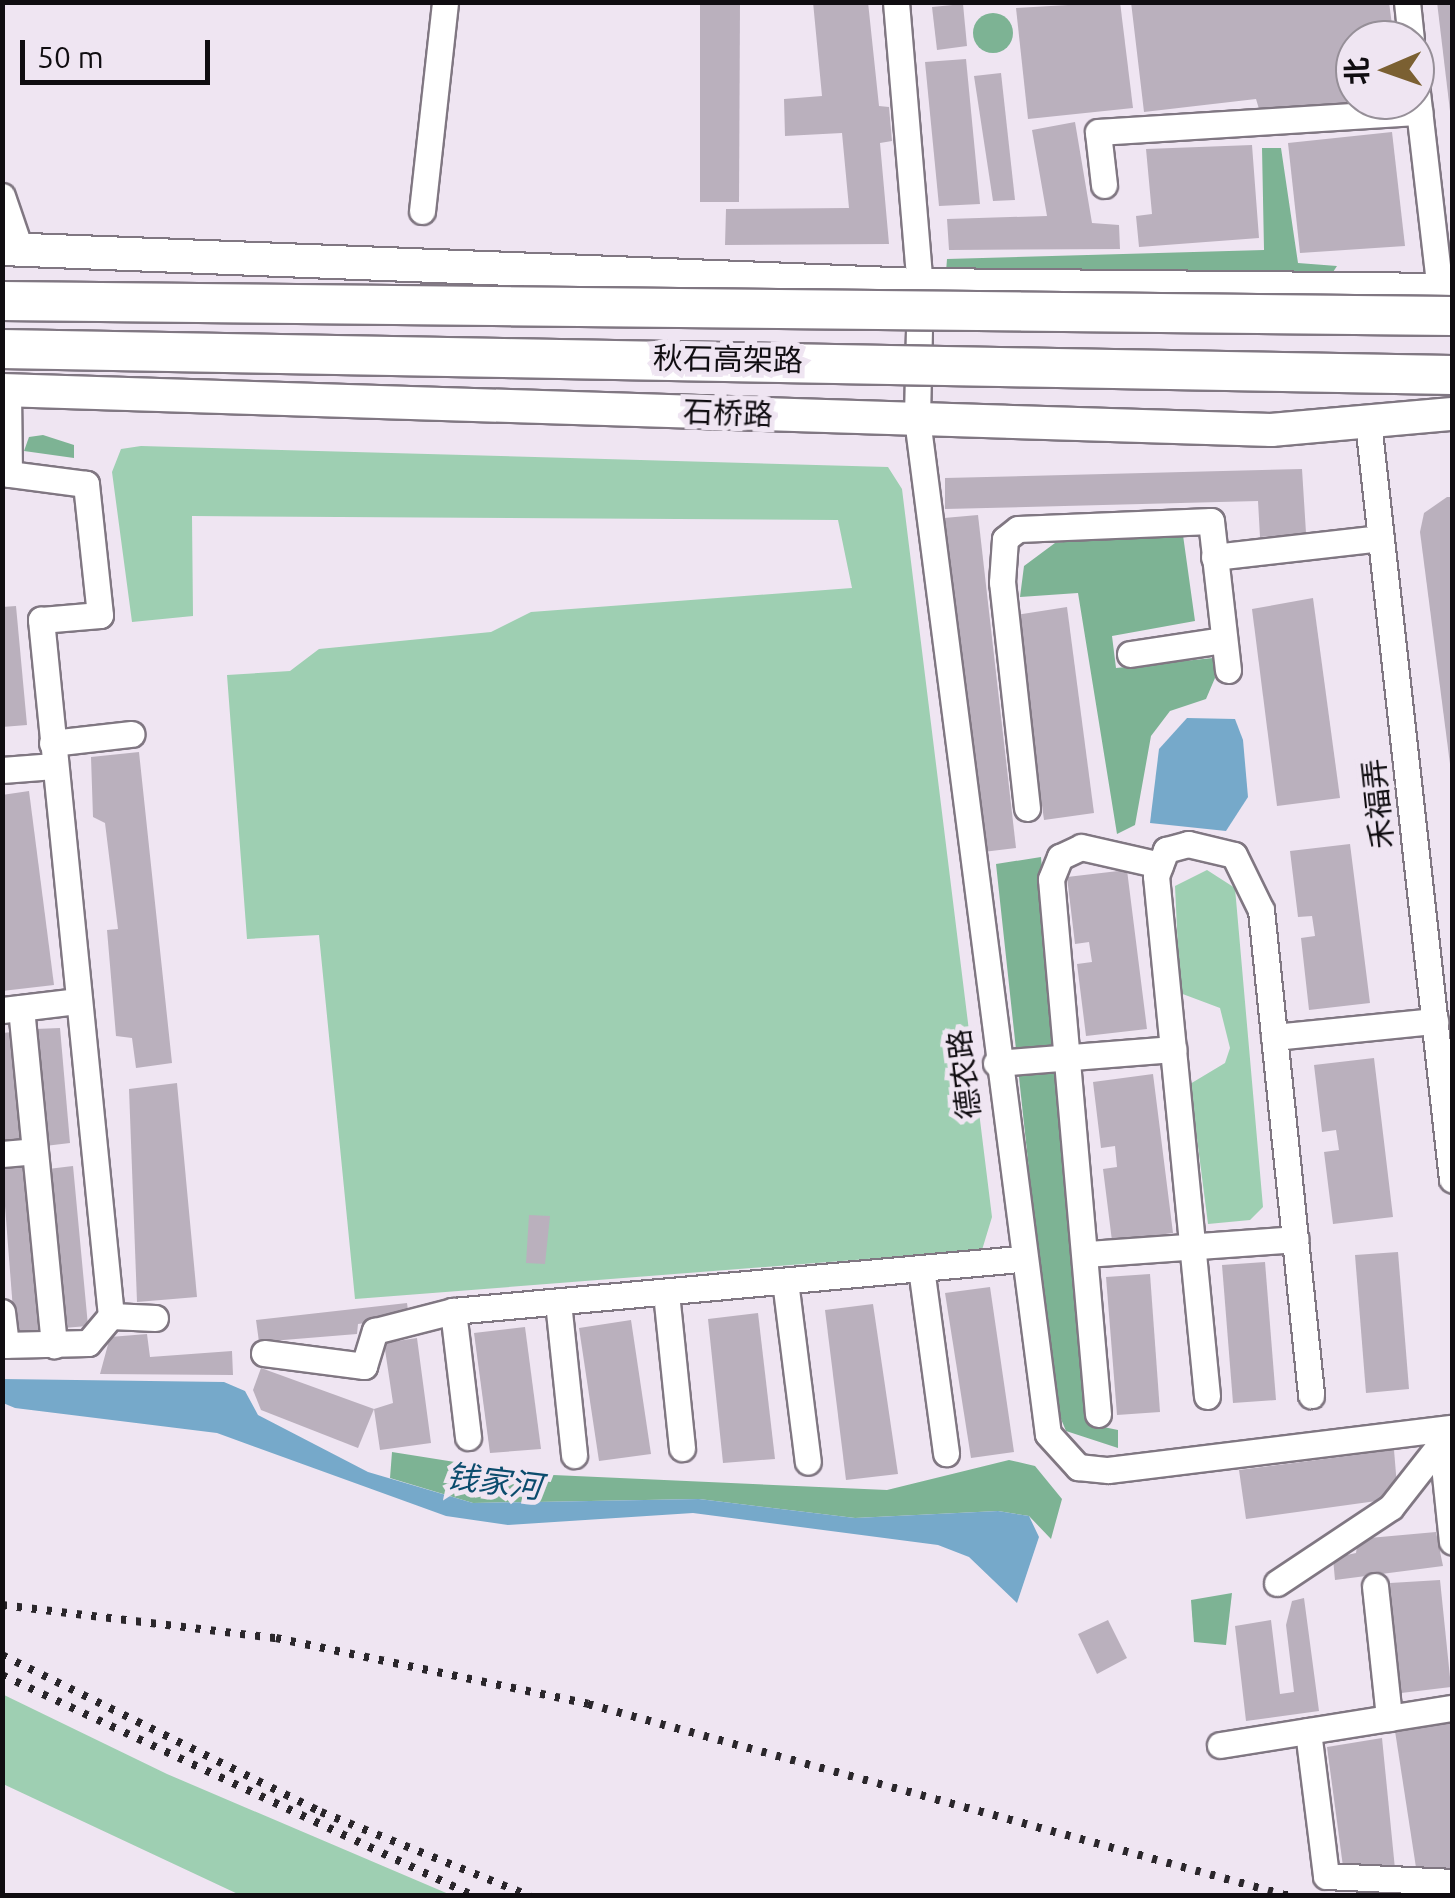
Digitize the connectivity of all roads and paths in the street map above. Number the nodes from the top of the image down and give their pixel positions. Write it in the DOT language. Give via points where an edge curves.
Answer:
graph roads {
  1 [pos="445,2"];
  2 [pos="896,2"];
  3 [pos="1335,117"];
  4 [pos="1420,120"];
  5 [pos="1104,186"];
  6 [pos="2,196"];
  7 [pos="422,211"];
  8 [pos="11,249"];
  9 [pos="920,284"];
  10 [pos="1448,299"];
  11 [pos="2,301"];
  12 [pos="2,349"];
  13 [pos="1452,375"];
  14 [pos="5,390"];
  15 [pos="1452,414"];
  16 [pos="917,419"];
  17 [pos="1368,422"];
  18 [pos="1381,538"];
  19 [pos="1214,558"];
  20 [pos="1224,640"];
  21 [pos="1130,654"];
  22 [pos="1228,670"];
  23 [pos="131,734"];
  24 [pos="53,755"];
  25 [pos="2,770"];
  26 [pos="1026,808"];
  27 [pos="1160,864"];
  28 [pos="1442,985"];
  29 [pos="78,1001"];
  30 [pos="12,1009"];
  31 [pos="1435,1021"];
  32 [pos="1274,1037"];
  33 [pos="1173,1049"];
  34 [pos="1070,1057"];
  35 [pos="996,1063"];
  36 [pos="34,1151"];
  37 [pos="2,1154"];
  38 [pos="1452,1179"];
  39 [pos="1295,1238"];
  40 [pos="1193,1246"];
  41 [pos="1088,1254"];
  42 [pos="1019,1258"];
  43 [pos="921,1268"];
  44 [pos="784,1282"];
  45 [pos="666,1293"];
  46 [pos="558,1302"];
  47 [pos="453,1311"];
  48 [pos="2,1312"];
  49 [pos="111,1316"];
  50 [pos="155,1318"];
  51 [pos="4,1345"];
  52 [pos="54,1345"];
  53 [pos="264,1353"];
  54 [pos="1311,1395"];
  55 [pos="1207,1396"];
  56 [pos="1098,1414"];
  57 [pos="1445,1433"];
  58 [pos="468,1436"];
  59 [pos="682,1448"];
  60 [pos="946,1453"];
  61 [pos="574,1454"];
  62 [pos="808,1462"];
  63 [pos="1452,1541"];
  64 [pos="1278,1584"];
  65 [pos="1375,1586"];
  66 [pos="1452,1708"];
  67 [pos="1389,1718"];
  68 [pos="1308,1731"];
  69 [pos="1220,1745"];
  70 [pos="1452,1882"];
  1 -- 7 [label="street"];
  2 -- 9 [label="street, 德农路"];
  3 -- 5 [label="street" via="1098,132"];
  4 -- 10 [label="street"];
  6 -- 8 [label="street"];
  8 -- 9 [label="main road"];
  9 -- 10 [label="main road"];
  9 -- 16 [label="street, 德农路"];
  10 -- 11 [label="highway, 秋石高架路, bridge"];
  12 -- 13 [label="highway, 秋石高架路, bridge"];
  14 -- 16 [label="main road, 石桥路"];
  14 -- 24 [label="street" via="9,474 86,484 100,615 41,620"];
  15 -- 17 [label="main road, 石桥路"];
  16 -- 17 [label="main road, 石桥路" via="1272,430"];
  16 -- 35 [label="street, 德农路"];
  17 -- 18 [label="street, 禾福弄"];
  18 -- 19 [label="street"];
  18 -- 28 [label="street, 禾福弄"];
  19 -- 20 [label="street"];
  19 -- 26 [label="street" via="1210,521 1018,529 1005,539"];
  20 -- 21 [label="street"];
  20 -- 22 [label="street"];
  23 -- 24 [label="street"];
  24 -- 25 [label="street"];
  24 -- 29 [label="street"];
  27 -- 32 [label="street" via="1166,850 1209,845 1251,875"];
  27 -- 33 [label="street"];
  27 -- 34 [label="street" via="1081,847 1060,857 1051,879"];
  28 -- 31 [label="street, 禾福弄"];
  29 -- 30 [label="street"];
  29 -- 49 [label="street"];
  30 -- 36 [label="street"];
  31 -- 32 [label="street"];
  31 -- 38 [label="street, 禾福弄"];
  32 -- 39 [label="street"];
  33 -- 34 [label="street"];
  33 -- 40 [label="street"];
  34 -- 35 [label="street"];
  34 -- 41 [label="street"];
  35 -- 42 [label="street, 德农路"];
  36 -- 37 [label="street"];
  36 -- 52 [label="street"];
  39 -- 40 [label="street"];
  39 -- 54 [label="street"];
  40 -- 41 [label="street"];
  40 -- 55 [label="street"];
  41 -- 56 [label="street"];
  42 -- 43 [label="street"];
  42 -- 57 [label="street, 德农路" via="1036,1394 1048,1434 1078,1467"];
  43 -- 44 [label="street"];
  43 -- 60 [label="street"];
  44 -- 45 [label="street"];
  44 -- 62 [label="street"];
  45 -- 46 [label="street"];
  45 -- 59 [label="street"];
  46 -- 47 [label="street"];
  46 -- 61 [label="street"];
  47 -- 53 [label="street" via="375,1332 364,1366"];
  47 -- 58 [label="street"];
  48 -- 51 [label="street"];
  49 -- 50 [label="street"];
  49 -- 52 [label="street" via="88,1343"];
  51 -- 52 [label="street"];
  57 -- 63 [label="street"];
  57 -- 64 [label="street" via="1391,1506"];
  65 -- 67 [label="street"];
  66 -- 67 [label="street"];
  67 -- 68 [label="street"];
  68 -- 69 [label="street"];
  68 -- 70 [label="street" via="1326,1876"];
}
